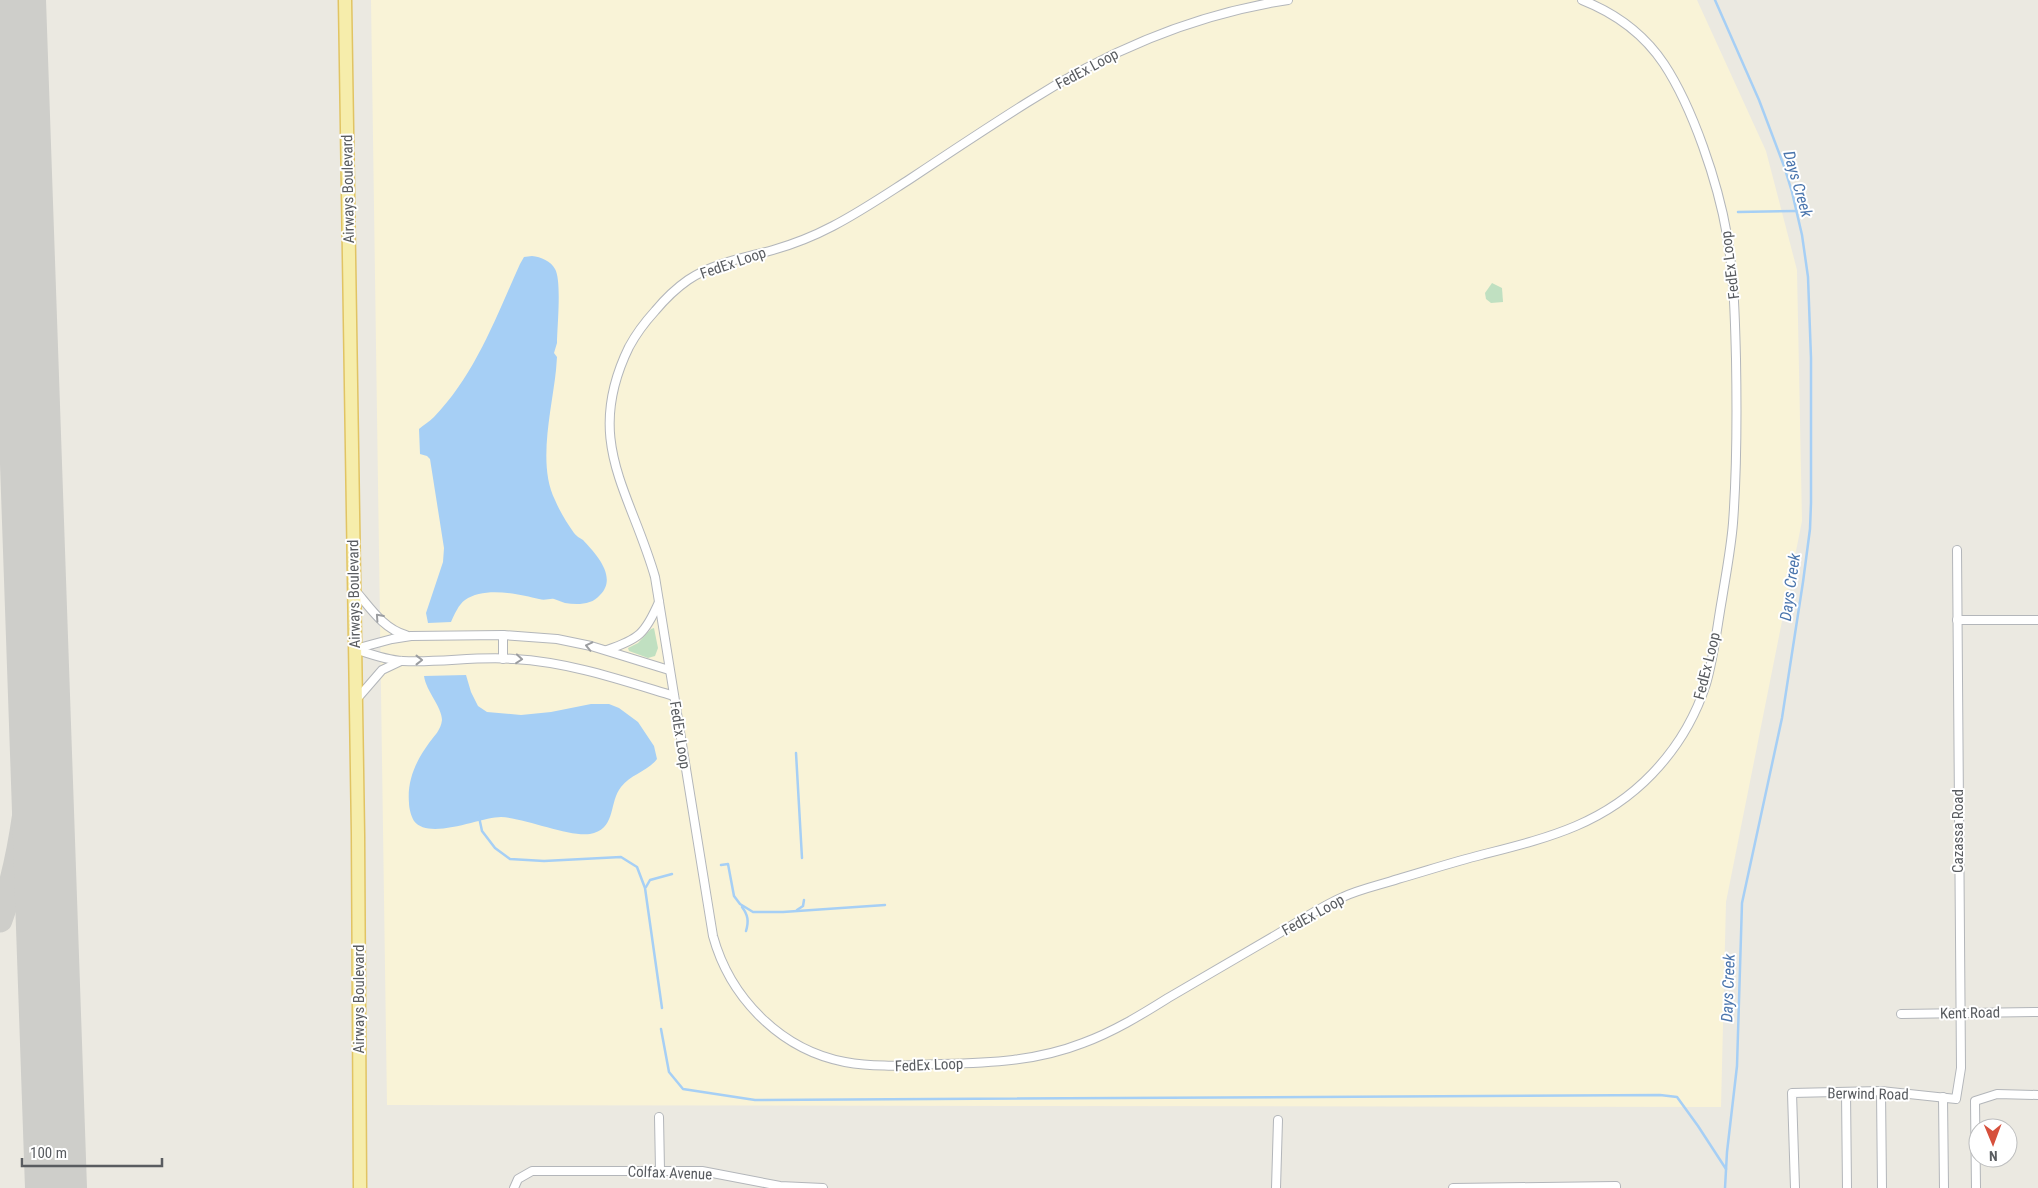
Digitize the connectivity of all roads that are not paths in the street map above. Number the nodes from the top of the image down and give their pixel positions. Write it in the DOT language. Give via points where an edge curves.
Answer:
graph roads {
  1 [pos="345,0"];
  2 [pos="1288,0"];
  3 [pos="1582,0"];
  4 [pos="1957,550"];
  5 [pos="354,589"];
  6 [pos="659,602"];
  7 [pos="1957,620"];
  8 [pos="2038,620"];
  9 [pos="503,635"];
  10 [pos="411,636"];
  11 [pos="354,649"];
  12 [pos="606,650"];
  13 [pos="503,659"];
  14 [pos="402,661"];
  15 [pos="669,670"];
  16 [pos="674,696"];
  17 [pos="355,702"];
  18 [pos="2038,1012"];
  19 [pos="1960,1013"];
  20 [pos="1901,1014"];
  21 [pos="1881,1091"];
  22 [pos="1846,1092"];
  23 [pos="2038,1095"];
  24 [pos="1943,1097"];
  25 [pos="659,1117"];
  26 [pos="1278,1120"];
  27 [pos="660,1170"];
  28 [pos="1616,1187"];
  29 [pos="360,1188"];
  30 [pos="514,1188"];
  31 [pos="823,1188"];
  32 [pos="1276,1188"];
  33 [pos="1452,1188"];
  34 [pos="1795,1188"];
  35 [pos="1847,1188"];
  36 [pos="1882,1188"];
  37 [pos="1944,1188"];
  38 [pos="1976,1188"];
  1 -- 5 [label="main road, Airways Boulevard"];
  2 -- 6 [label="street, FedEx Loop" via="1185,26 1121,50 1030,100 834,226 793,244 715,266 675,289 641,327 630,345 616,377 610,407 613,462 648,551"];
  3 -- 16 [label="street, FedEx Loop" via="1606,10 1633,30 1654,51 1674,80 1698,135 1717,191 1727,235 1734,298 1737,416 1733,521 1711,662 1701,697 1682,736 1663,762 1636,789 1608,810 1562,833 1343,897 1126,1023 1081,1044 995,1063 870,1066 814,1053 782,1034 758,1015 729,977 713,936"];
  4 -- 7 [label="street, Cazassa Road"];
  10 -- 5 [label="street, one-way" via="388,627"];
  5 -- 11 [label="main road, Airways Boulevard"];
  6 -- 12 [label="street" via="651,622 640,635"];
  6 -- 15 [label="street, FedEx Loop"];
  7 -- 8 [label="street"];
  7 -- 19 [label="street, Cazassa Road"];
  9 -- 10 [label="street"];
  12 -- 9 [label="street, one-way" via="557,639"];
  9 -- 13 [label="street"];
  10 -- 11 [label="street"];
  11 -- 14 [label="street"];
  11 -- 17 [label="main road, Airways Boulevard"];
  12 -- 15 [label="street"];
  14 -- 13 [label="street, one-way"];
  13 -- 16 [label="street, one-way" via="568,665"];
  14 -- 17 [label="street" via="382,670"];
  15 -- 16 [label="street, FedEx Loop"];
  17 -- 29 [label="main road, Airways Boulevard"];
  18 -- 19 [label="street, Kent Road"];
  19 -- 20 [label="street, Kent Road"];
  19 -- 24 [label="street, Cazassa Road" via="1961,1068 1956,1099"];
  21 -- 22 [label="street, Berwind Road"];
  21 -- 24 [label="street, Berwind Road"];
  21 -- 36 [label="street"];
  22 -- 34 [label="street, Berwind Road" via="1792,1093"];
  22 -- 35 [label="street"];
  23 -- 38 [label="street" via="1997,1094 1975,1101"];
  24 -- 37 [label="street"];
  25 -- 27 [label="street"];
  26 -- 32 [label="street"];
  27 -- 30 [label="street, Colfax Avenue" via="532,1171 518,1180"];
  27 -- 31 [label="street, Colfax Avenue" via="702,1171 780,1186"];
  28 -- 33 [label="street"];
}
